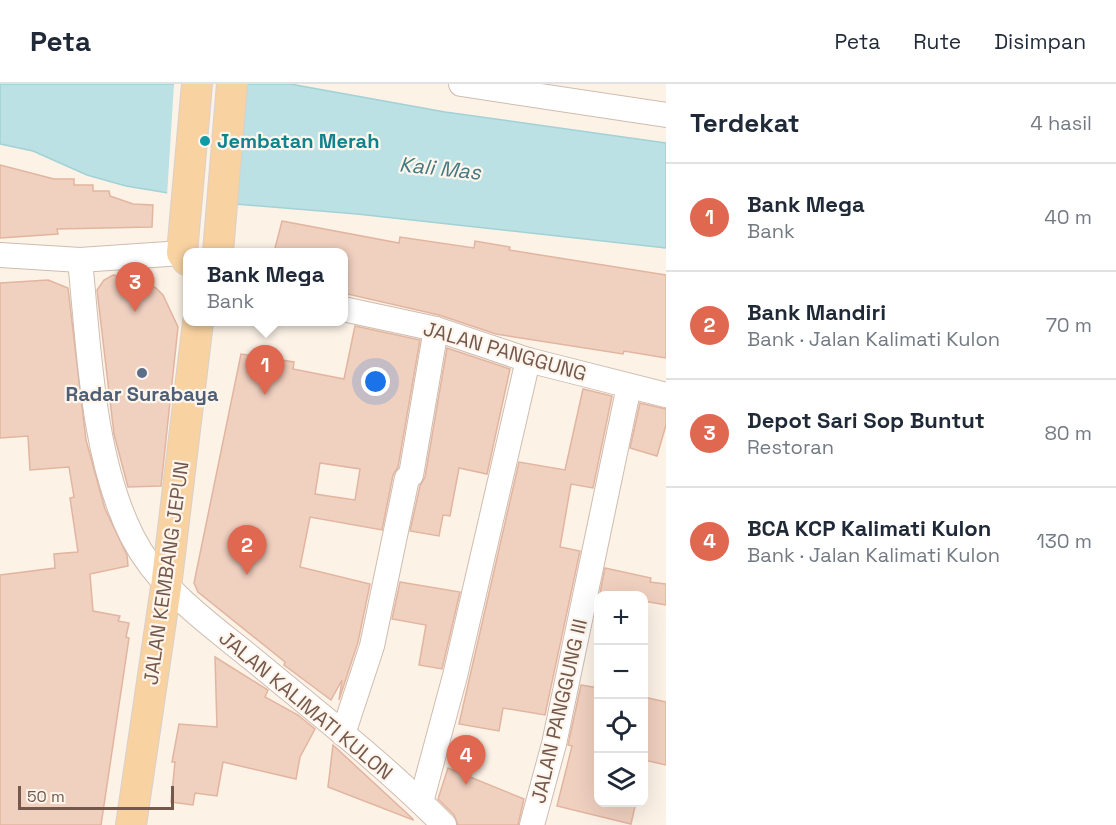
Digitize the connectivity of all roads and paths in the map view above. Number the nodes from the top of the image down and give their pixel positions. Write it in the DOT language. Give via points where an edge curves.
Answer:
graph roads {
  1 [pos="197,84"];
  2 [pos="232,84"];
  3 [pos="461,84"];
  4 [pos="666,115"];
  5 [pos="185,248"];
  6 [pos="218,248"];
  7 [pos="0,255"];
  8 [pos="183,256"];
  9 [pos="80,260"];
  10 [pos="348,310"];
  11 [pos="197,326"];
  12 [pos="436,329"];
  13 [pos="528,360"];
  14 [pos="630,386"];
  15 [pos="666,395"];
  16 [pos="166,587"];
  17 [pos="343,734"];
  18 [pos="421,802"];
  19 [pos="131,825"];
  20 [pos="444,825"];
  21 [pos="532,825"];
  1 -- 5 [label="main road"];
  2 -- 6 [label="main road"];
  3 -- 4 [label="street"];
  7 -- 9 [label="street"];
  8 -- 9 [label="street"];
  9 -- 16 [label="street, JALAN KALIMATI KULON" via="107,461 133,537"];
  10 -- 12 [label="street, JALAN PANGGUNG"];
  11 -- 16 [label="main road, JALAN KEMBANG JEPUN"];
  12 -- 13 [label="street, JALAN PANGGUNG"];
  12 -- 17 [label="street" via="411,475 407,478 372,646"];
  13 -- 14 [label="street, JALAN PANGGUNG"];
  13 -- 18 [label="street" via="455,676"];
  14 -- 15 [label="street, JALAN PANGGUNG"];
  14 -- 21 [label="street, JALAN PANGGUNG III" via="554,744"];
  16 -- 17 [label="street, JALAN KALIMATI KULON"];
  16 -- 19 [label="main road, JALAN KEMBANG JEPUN"];
  17 -- 18 [label="street, JALAN KALIMATI KULON"];
  18 -- 20 [label="street, JALAN KALIMATI KULON"];
}
